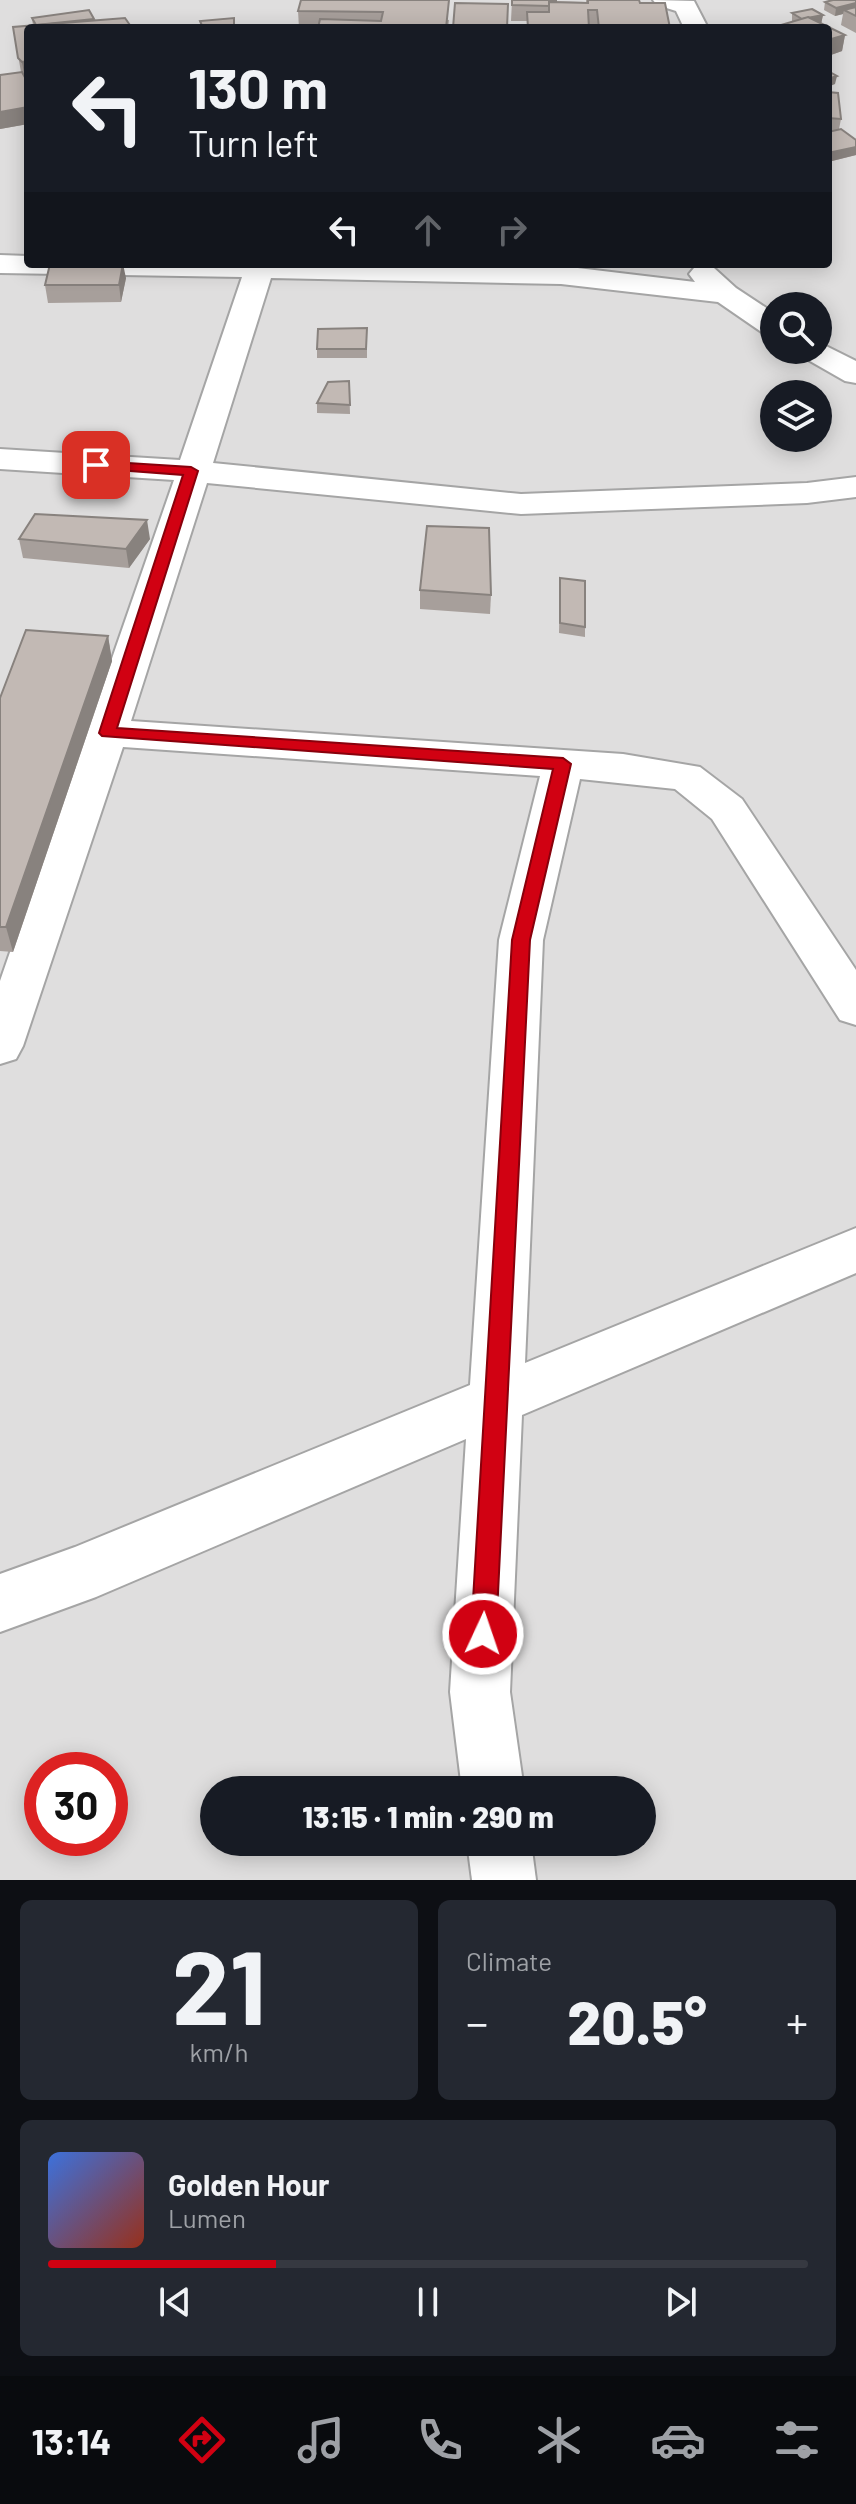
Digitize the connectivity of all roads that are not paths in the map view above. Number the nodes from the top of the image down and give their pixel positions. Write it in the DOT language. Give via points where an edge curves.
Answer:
graph roads {
  1 [pos="665,0"];
  2 [pos="694,24"];
  3 [pos="0,264"];
  4 [pos="24,264"];
  5 [pos="260,268"];
  6 [pos="298,268"];
  7 [pos="698,268"];
  8 [pos="726,294"];
  9 [pos="760,317"];
  10 [pos="832,360"];
  11 [pos="856,374"];
  12 [pos="0,459"];
  13 [pos="191,471"];
  14 [pos="856,487"];
  15 [pos="108,733"];
  16 [pos="563,764"];
  17 [pos="856,1007"];
  18 [pos="0,1046"];
  19 [pos="856,1250"];
  20 [pos="495,1400"];
  21 [pos="0,1603"];
  22 [pos="491,1776"];
  23 [pos="501,1856"];
  24 [pos="504,1880"];
  1 -- 2 [label="street" via="686,6"];
  3 -- 4 [label="street"];
  5 -- 13 [label="street"];
  6 -- 8 [label="street" via="561,275"];
  7 -- 8 [label="street"];
  8 -- 9 [label="street"];
  10 -- 11 [label="street"];
  12 -- 13 [label="street"];
  13 -- 14 [label="street" via="521,504"];
  13 -- 15 [label="street"];
  15 -- 16 [label="street"];
  15 -- 18 [label="street"];
  16 -- 17 [label="street" via="686,777 727,809"];
  16 -- 20 [label="street" via="521,940"];
  19 -- 20 [label="street"];
  20 -- 21 [label="street"];
  20 -- 22 [label="street" via="480,1692"];
  23 -- 24 [label="street"];
}
